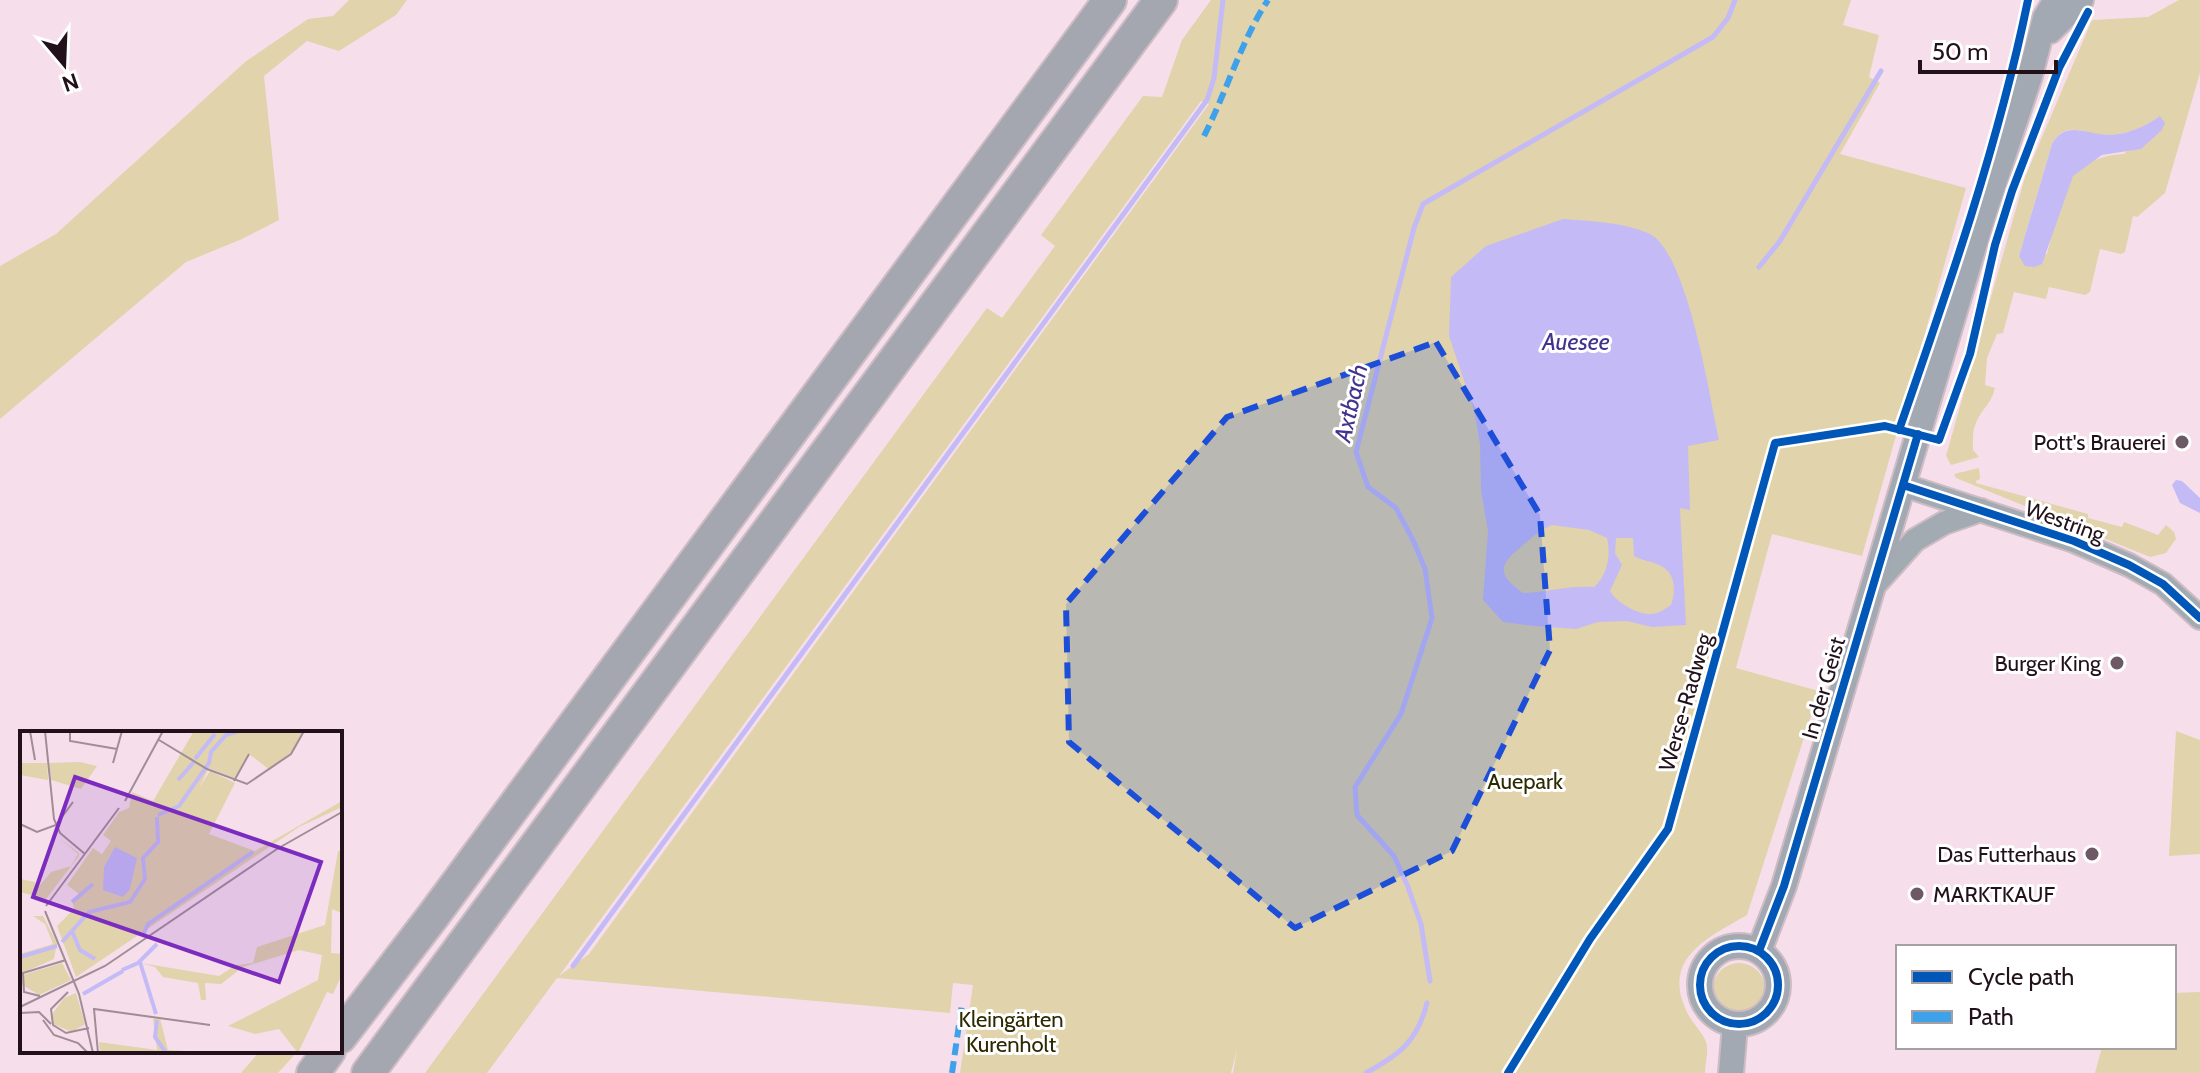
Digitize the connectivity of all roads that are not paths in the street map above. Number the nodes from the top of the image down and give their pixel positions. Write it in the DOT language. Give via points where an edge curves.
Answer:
graph roads {
  1 [pos="1110,0"];
  2 [pos="1161,0"];
  3 [pos="2056,0"];
  4 [pos="2081,0"];
  5 [pos="2038,45"];
  6 [pos="1903,485"];
  7 [pos="1981,510"];
  8 [pos="1871,589"];
  9 [pos="2200,618"];
  10 [pos="1759,951"];
  11 [pos="1735,1025"];
  12 [pos="342,1034"];
  13 [pos="328,1053"];
  14 [pos="313,1073"];
  15 [pos="368,1073"];
  16 [pos="1731,1073"];
  1 -- 12 [label="highway"];
  2 -- 15 [label="highway"];
  3 -- 5 [label="main road, In der Geist"];
  4 -- 5 [label="main road, In der Geist"];
  5 -- 6 [label="main road, In der Geist"];
  6 -- 7 [label="street, Westring"];
  6 -- 8 [label="main road, In der Geist"];
  7 -- 8 [label="street" via="1915,540"];
  7 -- 9 [label="street, Westring" via="2129,565 2163,584"];
  8 -- 10 [label="main road, In der Geist" via="1784,886"];
  10 -- 11 [label="main road" via="1778,980 1775,1002 1758,1020"];
  10 -- 11 [label="main road" via="1738,946 1717,952 1703,968 1700,979 1707,1010"];
  11 -- 16 [label="main road"];
  13 -- 14 [label="highway"];
}
